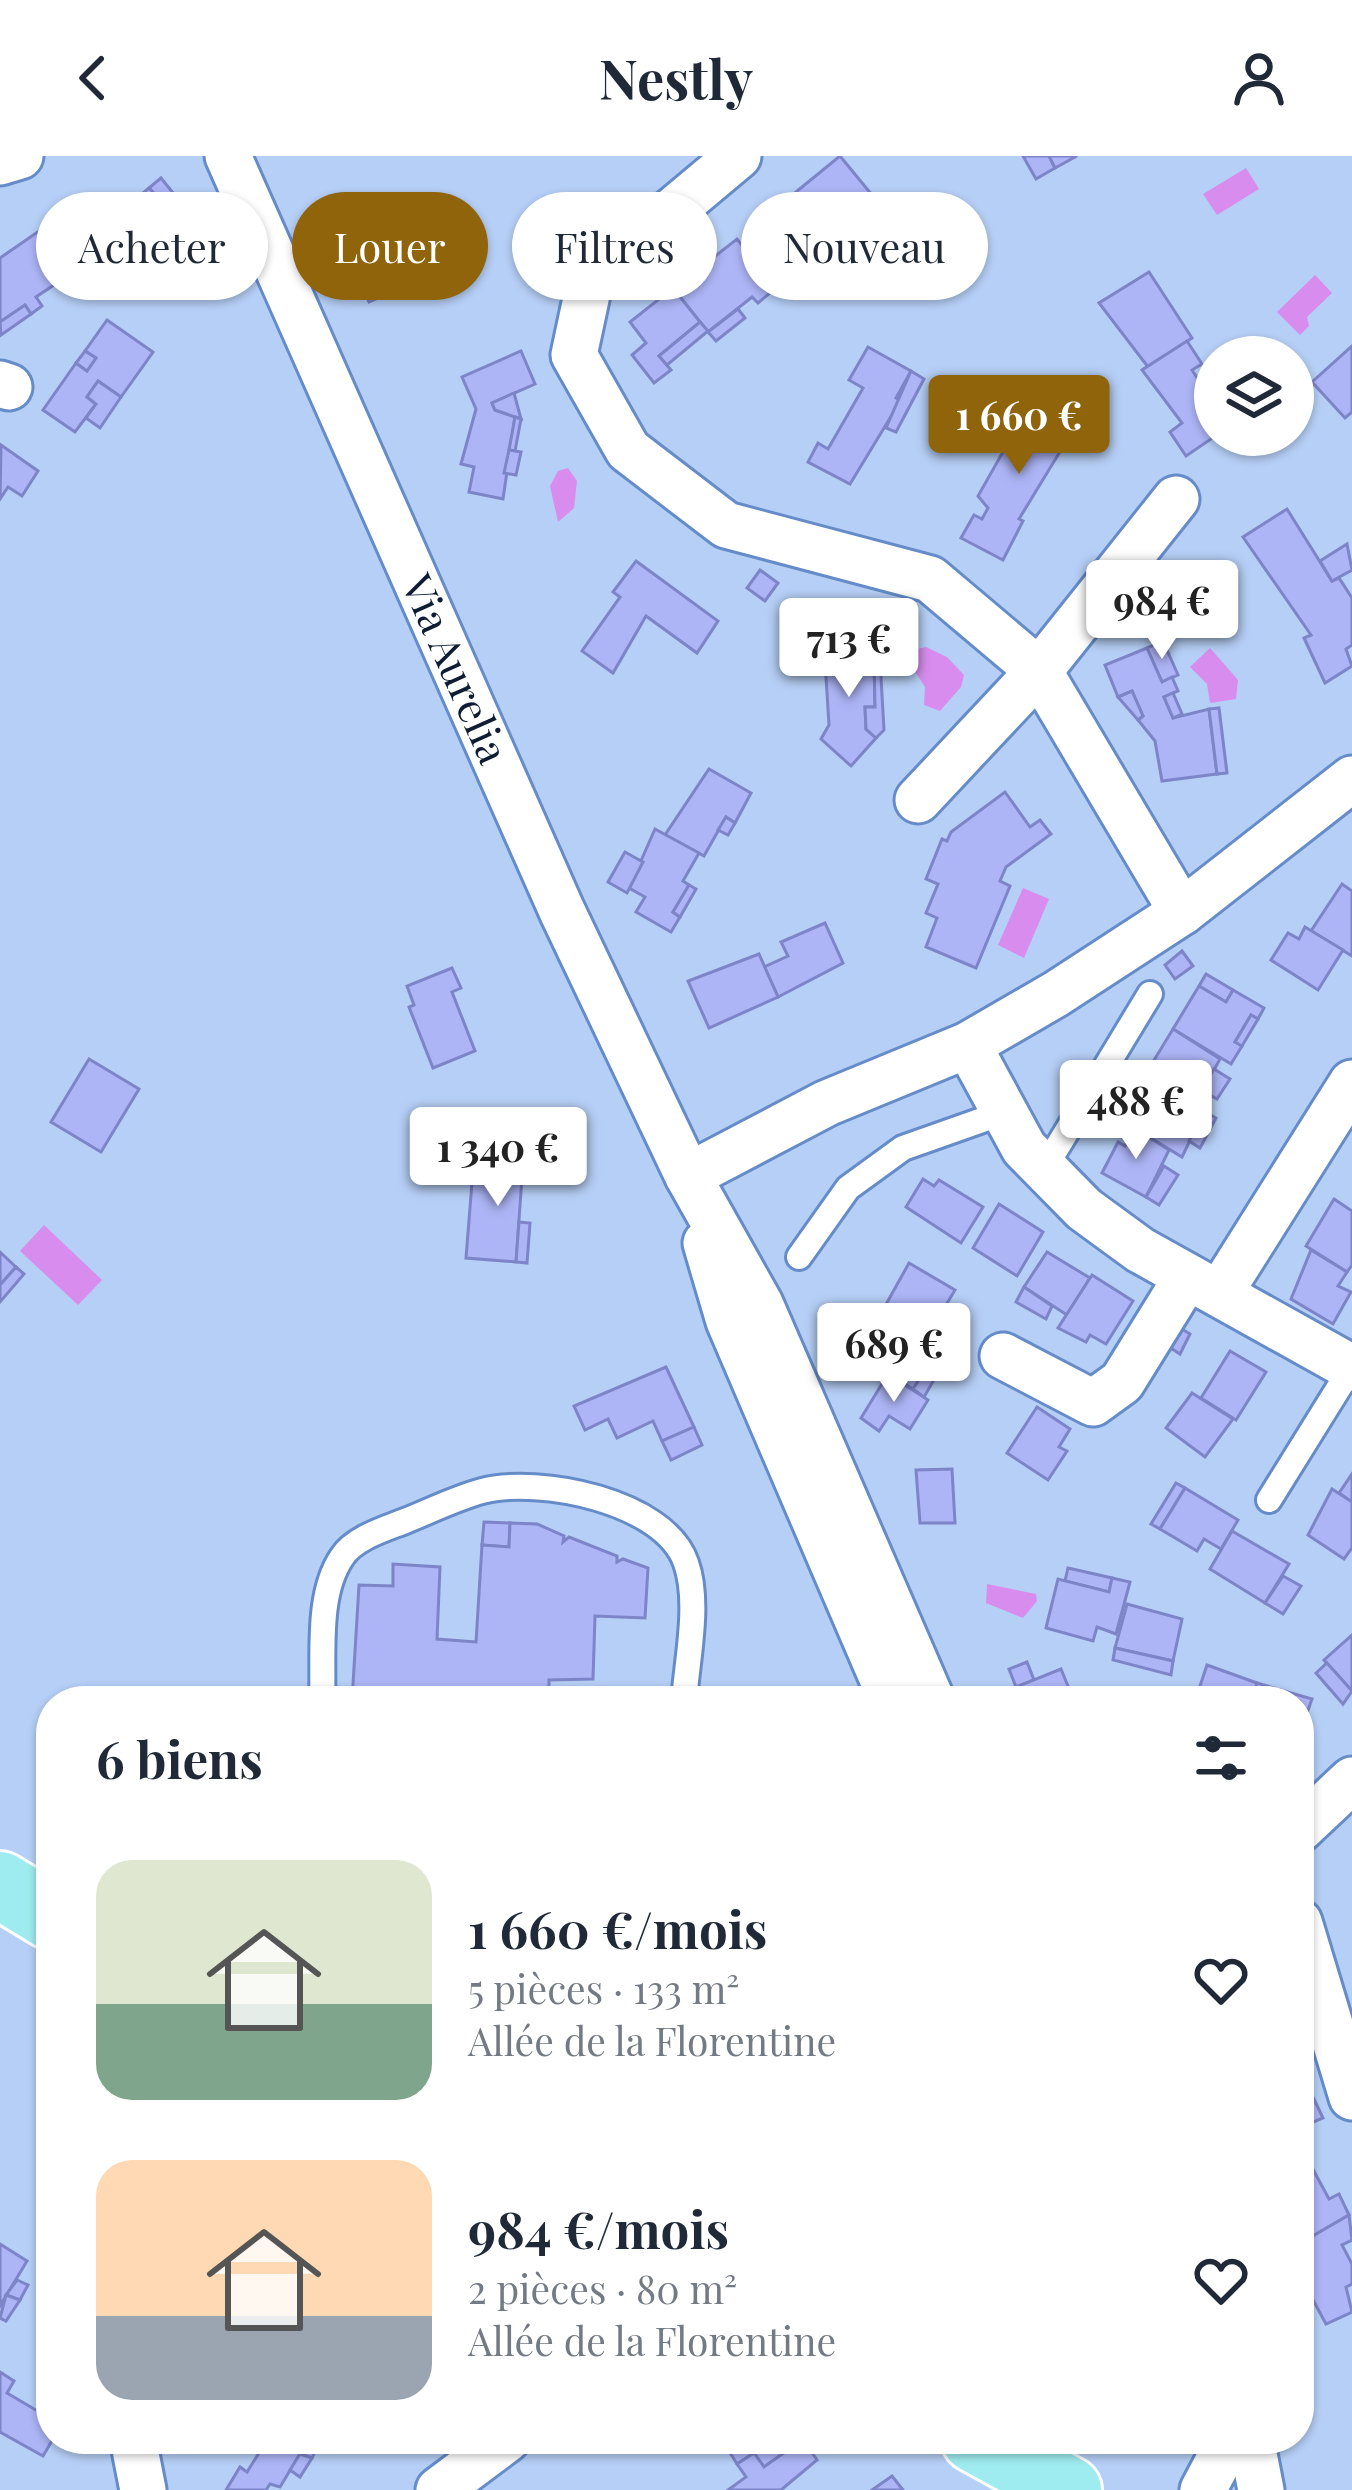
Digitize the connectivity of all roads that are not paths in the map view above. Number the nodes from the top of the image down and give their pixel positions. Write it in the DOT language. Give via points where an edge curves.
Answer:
graph roads {
  1 [pos="20,156"];
  2 [pos="228,156"];
  3 [pos="738,156"];
  4 [pos="0,162"];
  5 [pos="1176,500"];
  6 [pos="1039,671"];
  7 [pos="1352,779"];
  8 [pos="918,800"];
  9 [pos="1182,912"];
  10 [pos="1150,994"];
  11 [pos="968,1045"];
  12 [pos="1352,1083"];
  13 [pos="1005,1112"];
  14 [pos="1044,1169"];
  15 [pos="688,1176"];
  16 [pos="799,1257"];
  17 [pos="1204,1284"];
  18 [pos="1003,1356"];
  19 [pos="1352,1368"];
  20 [pos="1269,1500"];
  21 [pos="323,1686"];
  22 [pos="685,1686"];
  23 [pos="886,1686"];
  24 [pos="926,1686"];
  25 [pos="1352,1780"];
  26 [pos="1314,1816"];
  27 [pos="0,1885"];
  28 [pos="36,1907"];
  29 [pos="1314,1972"];
  30 [pos="1352,2097"];
  31 [pos="137,2454"];
  32 [pos="487,2454"];
  33 [pos="952,2454"];
  34 [pos="1002,2454"];
  35 [pos="1220,2454"];
  36 [pos="1254,2454"];
  37 [pos="143,2490"];
  38 [pos="439,2490"];
  39 [pos="1008,2490"];
  40 [pos="1068,2490"];
  41 [pos="1203,2490"];
  42 [pos="1261,2490"];
  1 -- 4 [label="street"];
  2 -- 15 [label="street, Via Aurelia"];
  3 -- 6 [label="street" via="590,280 574,355 628,450 727,525 930,579"];
  5 -- 6 [label="street"];
  6 -- 8 [label="street"];
  6 -- 9 [label="street"];
  7 -- 9 [label="street"];
  9 -- 11 [label="street"];
  10 -- 14 [label="lane"];
  11 -- 13 [label="street"];
  11 -- 15 [label="street" via="827,1103"];
  12 -- 17 [label="street"];
  13 -- 14 [label="street"];
  13 -- 16 [label="lane" via="903,1148 848,1188"];
  14 -- 17 [label="street" via="1084,1209"];
  15 -- 23 [label="street, Via Aurelia" via="729,1321"];
  15 -- 24 [label="street, Via Aurelia" via="760,1304"];
  17 -- 18 [label="street" via="1122,1382 1093,1403"];
  17 -- 19 [label="street"];
  19 -- 20 [label="lane"];
  21 -- 22 [label="lane" via="328,1580 345,1551 485,1490 548,1487 624,1507 666,1529 686,1562 690,1594"];
  25 -- 26 [label="street"];
  27 -- 28 [label="main road"];
  29 -- 30 [label="street"];
  31 -- 37 [label="street"];
  32 -- 38 [label="street"];
  33 -- 39 [label="main road"];
  34 -- 40 [label="main road"];
  35 -- 41 [label="street"];
  36 -- 42 [label="street"];
}
